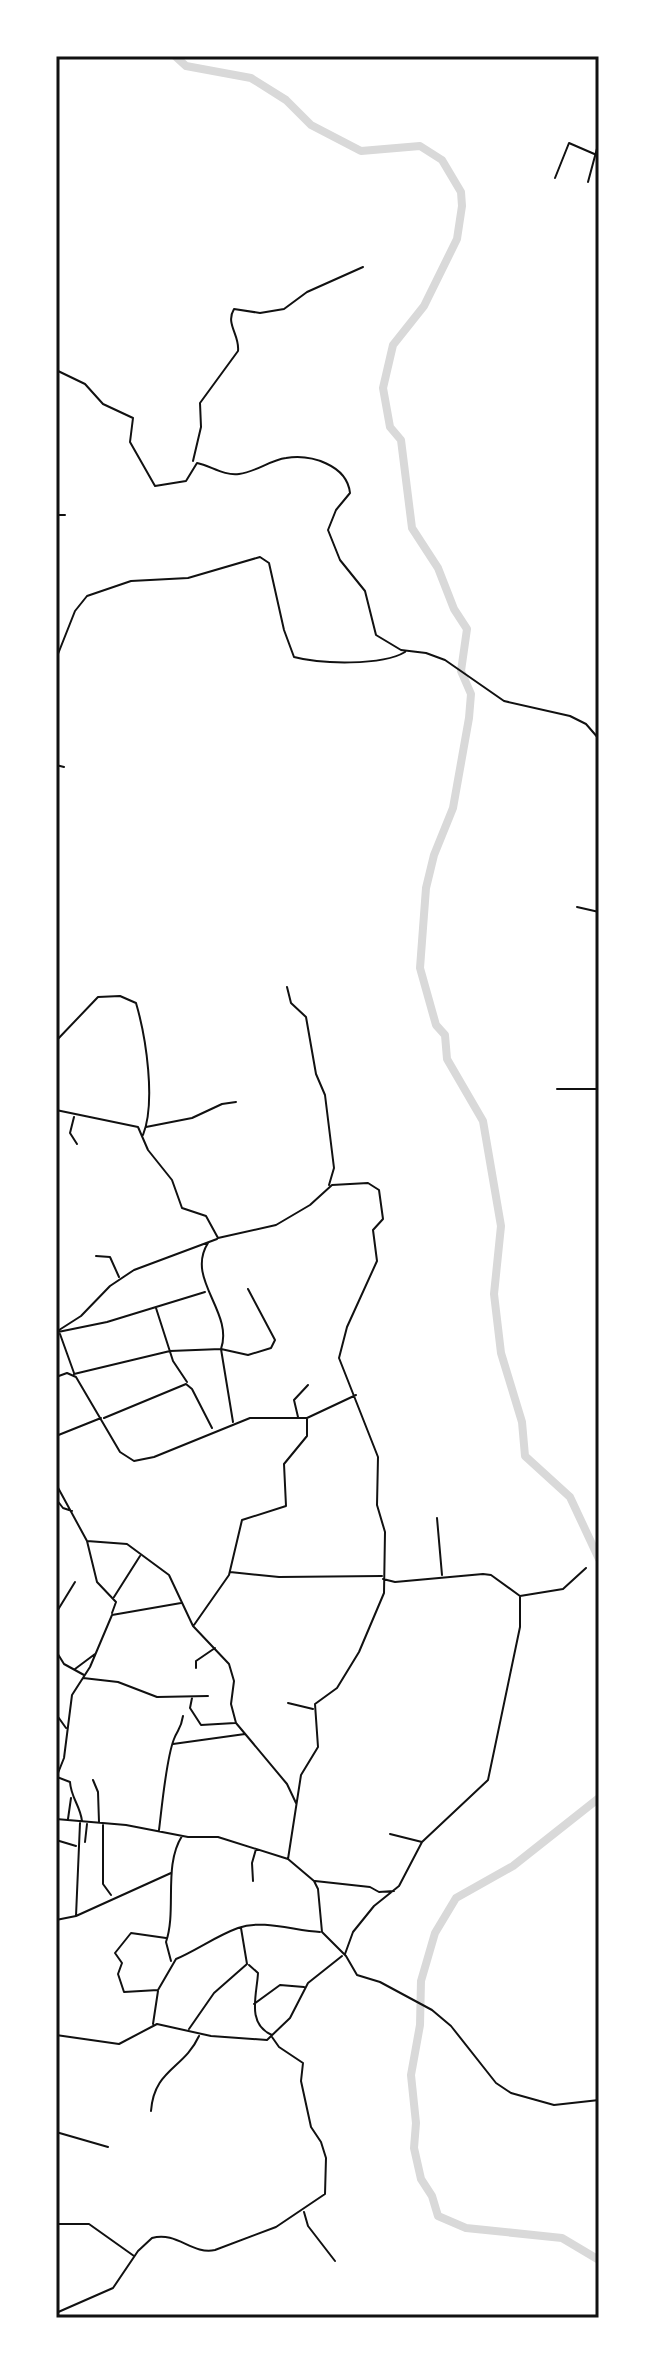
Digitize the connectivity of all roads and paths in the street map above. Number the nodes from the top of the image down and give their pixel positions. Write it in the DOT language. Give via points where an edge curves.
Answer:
graph roads {
  1 [pos="599,141"];
  2 [pos="594,153"];
  3 [pos="599,156"];
  4 [pos="555,178"];
  5 [pos="588,182"];
  6 [pos="363,267"];
  7 [pos="56,370"];
  8 [pos="194,463"];
  9 [pos="56,515"];
  10 [pos="65,515"];
  11 [pos="56,637"];
  12 [pos="65,640"];
  13 [pos="406,651"];
  14 [pos="56,659"];
  15 [pos="599,739"];
  16 [pos="56,765"];
  17 [pos="64,767"];
  18 [pos="577,907"];
  19 [pos="599,912"];
  20 [pos="287,987"];
  21 [pos="56,1041"];
  22 [pos="557,1089"];
  23 [pos="599,1089"];
  24 [pos="236,1102"];
  25 [pos="56,1110"];
  26 [pos="74,1116"];
  27 [pos="146,1127"];
  28 [pos="143,1135"];
  29 [pos="77,1144"];
  30 [pos="329,1187"];
  31 [pos="218,1238"];
  32 [pos="208,1243"];
  33 [pos="96,1256"];
  34 [pos="120,1278"];
  35 [pos="248,1289"];
  36 [pos="206,1291"];
  37 [pos="156,1307"];
  38 [pos="57,1332"];
  39 [pos="221,1349"];
  40 [pos="170,1351"];
  41 [pos="74,1374"];
  42 [pos="56,1377"];
  43 [pos="189,1385"];
  44 [pos="308,1385"];
  45 [pos="356,1395"];
  46 [pos="298,1417"];
  47 [pos="102,1418"];
  48 [pos="307,1418"];
  49 [pos="233,1423"];
  50 [pos="213,1430"];
  51 [pos="56,1436"];
  52 [pos="56,1484"];
  53 [pos="56,1499"];
  54 [pos="73,1511"];
  55 [pos="437,1518"];
  56 [pos="87,1541"];
  57 [pos="140,1556"];
  58 [pos="586,1568"];
  59 [pos="230,1572"];
  60 [pos="442,1575"];
  61 [pos="383,1578"];
  62 [pos="75,1582"];
  63 [pos="520,1596"];
  64 [pos="113,1598"];
  65 [pos="181,1603"];
  66 [pos="116,1605"];
  67 [pos="122,1612"];
  68 [pos="56,1613"];
  69 [pos="112,1615"];
  70 [pos="193,1626"];
  71 [pos="215,1648"];
  72 [pos="56,1651"];
  73 [pos="96,1654"];
  74 [pos="196,1668"];
  75 [pos="74,1669"];
  76 [pos="84,1677"];
  77 [pos="193,1696"];
  78 [pos="208,1696"];
  79 [pos="288,1703"];
  80 [pos="314,1709"];
  81 [pos="56,1714"];
  82 [pos="183,1716"];
  83 [pos="236,1723"];
  84 [pos="67,1729"];
  85 [pos="246,1734"];
  86 [pos="173,1744"];
  87 [pos="56,1777"];
  88 [pos="93,1780"];
  89 [pos="71,1796"];
  90 [pos="297,1804"];
  91 [pos="56,1819"];
  92 [pos="68,1820"];
  93 [pos="81,1822"];
  94 [pos="87,1823"];
  95 [pos="102,1823"];
  96 [pos="159,1831"];
  97 [pos="390,1834"];
  98 [pos="183,1836"];
  99 [pos="56,1840"];
  100 [pos="85,1842"];
  101 [pos="422,1842"];
  102 [pos="76,1846"];
  103 [pos="257,1848"];
  104 [pos="288,1859"];
  105 [pos="172,1872"];
  106 [pos="253,1881"];
  107 [pos="314,1881"];
  108 [pos="394,1891"];
  109 [pos="113,1897"];
  110 [pos="76,1916"];
  111 [pos="56,1920"];
  112 [pos="240,1927"];
  113 [pos="322,1932"];
  114 [pos="166,1938"];
  115 [pos="344,1955"];
  116 [pos="172,1962"];
  117 [pos="247,1964"];
  118 [pos="305,1987"];
  119 [pos="158,1990"];
  120 [pos="254,2004"];
  121 [pos="153,2025"];
  122 [pos="188,2030"];
  123 [pos="56,2035"];
  124 [pos="200,2035"];
  125 [pos="272,2036"];
  126 [pos="599,2100"];
  127 [pos="151,2111"];
  128 [pos="56,2132"];
  129 [pos="108,2147"];
  130 [pos="304,2211"];
  131 [pos="56,2221"];
  132 [pos="135,2256"];
  133 [pos="335,2261"];
  134 [pos="56,2313"];
  1 -- 2 [label="street"];
  2 -- 3 [label="street"];
  2 -- 4 [label="street" via="569,143"];
  2 -- 5 [label="street"];
  6 -- 8 [label="street" via="307,292 284,309 234,309 230,322 238,351 200,403"];
  7 -- 8 [label="street" via="133,418 130,442 155,486 186,481"];
  8 -- 13 [label="street" via="239,474 295,458 327,463 341,473 350,493 329,524 331,541 365,591 373,632"];
  9 -- 10 [label="street"];
  11 -- 12 [label="street"];
  12 -- 13 [label="street" via="75,611 87,596 131,581 188,578 262,557 269,563 294,657 391,660"];
  12 -- 14 [label="street"];
  13 -- 15 [label="street" via="445,660 504,701 570,716"];
  16 -- 17 [label="street"];
  18 -- 19 [label="street"];
  20 -- 30 [label="street" via="291,1003 306,1017 325,1095 334,1168"];
  21 -- 27 [label="street" via="98,997 120,996 136,1003 145,1044"];
  22 -- 23 [label="street"];
  24 -- 27 [label="street"];
  25 -- 26 [label="street"];
  26 -- 28 [label="street" via="138,1127"];
  26 -- 29 [label="street" via="70,1133"];
  27 -- 28 [label="street"];
  28 -- 31 [label="street" via="172,1180 182,1208 206,1216"];
  30 -- 31 [label="street" via="276,1225"];
  30 -- 45 [label="street" via="368,1183 381,1195 383,1219 373,1230 377,1261 339,1358"];
  31 -- 32 [label="street"];
  32 -- 34 [label="street" via="169,1254"];
  32 -- 36 [label="street" via="203,1255"];
  33 -- 34 [label="street" via="110,1257"];
  34 -- 38 [label="street" via="91,1309"];
  35 -- 39 [label="street" via="272,1330 274,1345 248,1355"];
  36 -- 37 [label="street"];
  36 -- 39 [label="street" via="214,1301 224,1340"];
  37 -- 38 [label="street"];
  37 -- 40 [label="street"];
  38 -- 41 [label="street"];
  39 -- 40 [label="street"];
  39 -- 49 [label="street"];
  40 -- 41 [label="street"];
  40 -- 43 [label="street"];
  41 -- 42 [label="street"];
  41 -- 47 [label="street"];
  43 -- 47 [label="street"];
  43 -- 50 [label="street"];
  44 -- 46 [label="street" via="294,1400"];
  45 -- 48 [label="street"];
  45 -- 61 [label="street" via="378,1457"];
  46 -- 48 [label="street"];
  46 -- 49 [label="street"];
  47 -- 50 [label="street" via="120,1452 134,1461"];
  47 -- 51 [label="street"];
  48 -- 59 [label="street" via="307,1436 284,1464 286,1506 242,1520"];
  49 -- 50 [label="street"];
  52 -- 54 [label="street"];
  53 -- 54 [label="street"];
  54 -- 56 [label="street"];
  55 -- 60 [label="street"];
  56 -- 57 [label="street" via="127,1544"];
  56 -- 64 [label="street" via="97,1582"];
  57 -- 64 [label="street"];
  57 -- 65 [label="street" via="169,1575"];
  58 -- 63 [label="street" via="563,1589"];
  59 -- 61 [label="street"];
  59 -- 70 [label="street"];
  60 -- 61 [label="street" via="401,1582"];
  60 -- 63 [label="street" via="491,1575"];
  61 -- 80 [label="street" via="384,1597 363,1646 337,1688"];
  62 -- 68 [label="street"];
  63 -- 101 [label="street" via="520,1627 488,1780"];
  64 -- 66 [label="street"];
  65 -- 67 [label="street"];
  65 -- 70 [label="street"];
  66 -- 67 [label="street"];
  66 -- 69 [label="street"];
  67 -- 69 [label="street"];
  69 -- 73 [label="street"];
  70 -- 71 [label="street"];
  71 -- 74 [label="street" via="196,1661"];
  71 -- 83 [label="street" via="232,1675"];
  72 -- 75 [label="street"];
  73 -- 75 [label="street"];
  73 -- 76 [label="street"];
  75 -- 76 [label="street"];
  76 -- 77 [label="street" via="118,1682 157,1697"];
  76 -- 84 [label="street" via="72,1695"];
  77 -- 78 [label="street"];
  77 -- 83 [label="street" via="190,1708 201,1725"];
  79 -- 80 [label="street"];
  80 -- 90 [label="street" via="318,1747 303,1767"];
  81 -- 84 [label="street"];
  82 -- 86 [label="street"];
  83 -- 85 [label="street"];
  84 -- 87 [label="street"];
  85 -- 86 [label="street"];
  85 -- 90 [label="street"];
  86 -- 96 [label="street"];
  87 -- 89 [label="street" via="70,1782"];
  88 -- 95 [label="street"];
  89 -- 92 [label="street"];
  89 -- 93 [label="street" via="80,1805"];
  90 -- 104 [label="street"];
  91 -- 92 [label="street"];
  92 -- 93 [label="street"];
  93 -- 94 [label="street"];
  93 -- 102 [label="street"];
  94 -- 95 [label="street"];
  94 -- 100 [label="street"];
  95 -- 96 [label="street"];
  95 -- 109 [label="street" via="103,1884"];
  96 -- 98 [label="street"];
  97 -- 101 [label="street"];
  98 -- 103 [label="street" via="218,1837"];
  98 -- 105 [label="street"];
  99 -- 102 [label="street"];
  101 -- 108 [label="street"];
  102 -- 110 [label="street"];
  103 -- 104 [label="street"];
  103 -- 106 [label="street"];
  104 -- 107 [label="street"];
  105 -- 109 [label="street"];
  105 -- 114 [label="street" via="171,1930"];
  107 -- 108 [label="street"];
  107 -- 113 [label="street"];
  108 -- 115 [label="street" via="353,1932"];
  109 -- 110 [label="street"];
  110 -- 111 [label="street"];
  112 -- 113 [label="street"];
  112 -- 116 [label="street"];
  112 -- 117 [label="street"];
  113 -- 115 [label="street"];
  114 -- 116 [label="street"];
  114 -- 119 [label="street" via="131,1933 115,1953 122,1963 118,1974 124,1992"];
  115 -- 118 [label="street"];
  115 -- 126 [label="street" via="361,1978 380,1982 451,2026 505,2091 554,2105"];
  116 -- 119 [label="street"];
  117 -- 120 [label="street" via="258,1973"];
  117 -- 122 [label="street" via="214,1993"];
  118 -- 120 [label="street" via="280,1985"];
  118 -- 125 [label="street" via="290,2018"];
  119 -- 121 [label="street"];
  120 -- 125 [label="street" via="259,2023"];
  121 -- 122 [label="street"];
  121 -- 123 [label="street" via="119,2044"];
  122 -- 124 [label="street"];
  124 -- 125 [label="street" via="262,2040"];
  124 -- 127 [label="street" via="157,2083"];
  125 -- 130 [label="street" via="303,2063 301,2081 311,2127 326,2158 325,2194"];
  128 -- 129 [label="street"];
  130 -- 132 [label="street" via="215,2250 162,2236 152,2238"];
  130 -- 133 [label="street" via="308,2226"];
  131 -- 132 [label="street" via="89,2224"];
  132 -- 134 [label="street" via="113,2288"];
}
